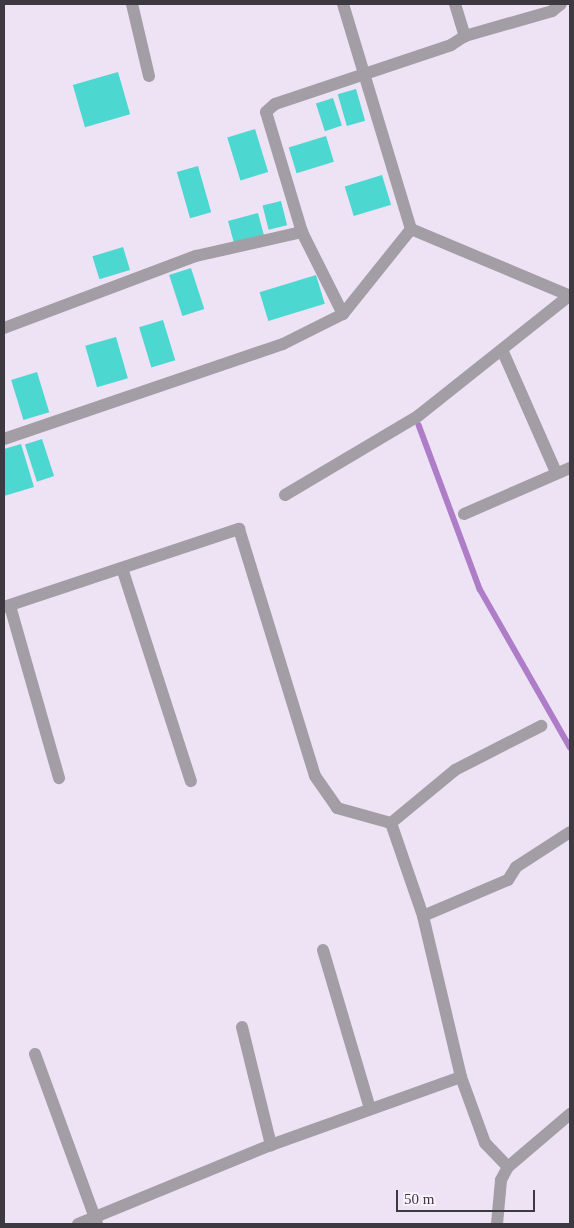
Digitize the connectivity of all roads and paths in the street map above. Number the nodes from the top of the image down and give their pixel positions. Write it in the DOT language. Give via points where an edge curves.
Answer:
graph roads {
  1 [pos="132,4"];
  2 [pos="343,4"];
  3 [pos="456,4"];
  4 [pos="561,4"];
  5 [pos="466,36"];
  6 [pos="367,74"];
  7 [pos="149,76"];
  8 [pos="411,229"];
  9 [pos="302,232"];
  10 [pos="570,296"];
  11 [pos="343,314"];
  12 [pos="4,328"];
  13 [pos="503,352"];
  14 [pos="4,439"];
  15 [pos="570,468"];
  16 [pos="556,472"];
  17 [pos="285,495"];
  18 [pos="464,514"];
  19 [pos="122,568"];
  20 [pos="7,606"];
  21 [pos="541,726"];
  22 [pos="59,778"];
  23 [pos="191,781"];
  24 [pos="392,823"];
  25 [pos="570,832"];
  26 [pos="423,916"];
  27 [pos="323,950"];
  28 [pos="242,1027"];
  29 [pos="35,1054"];
  30 [pos="461,1077"];
  31 [pos="370,1108"];
  32 [pos="570,1114"];
  33 [pos="271,1145"];
  34 [pos="508,1167"];
  35 [pos="96,1220"];
  36 [pos="78,1224"];
  37 [pos="497,1224"];
  1 -- 7 [label="street"];
  2 -- 6 [label="street"];
  3 -- 5 [label="street"];
  4 -- 5 [label="street" via="552,11"];
  5 -- 6 [label="street"];
  6 -- 8 [label="street"];
  6 -- 9 [label="street" via="276,104 266,112"];
  8 -- 10 [label="street"];
  8 -- 11 [label="street"];
  9 -- 11 [label="street"];
  9 -- 12 [label="street" via="196,256"];
  10 -- 13 [label="street"];
  11 -- 14 [label="street" via="283,344"];
  13 -- 16 [label="street"];
  13 -- 17 [label="street" via="486,358 418,416"];
  15 -- 16 [label="street"];
  16 -- 18 [label="street"];
  19 -- 20 [label="street"];
  19 -- 23 [label="street"];
  19 -- 24 [label="street" via="239,529 315,776 337,808"];
  20 -- 22 [label="street"];
  21 -- 24 [label="street" via="454,770"];
  24 -- 26 [label="street"];
  25 -- 26 [label="street" via="516,868 508,880"];
  26 -- 30 [label="street"];
  27 -- 31 [label="street"];
  28 -- 33 [label="street"];
  29 -- 35 [label="street"];
  30 -- 31 [label="street"];
  30 -- 34 [label="street" via="485,1143"];
  31 -- 33 [label="street"];
  32 -- 34 [label="street"];
  33 -- 35 [label="street"];
  34 -- 37 [label="street" via="501,1180"];
  35 -- 36 [label="street"];
}
